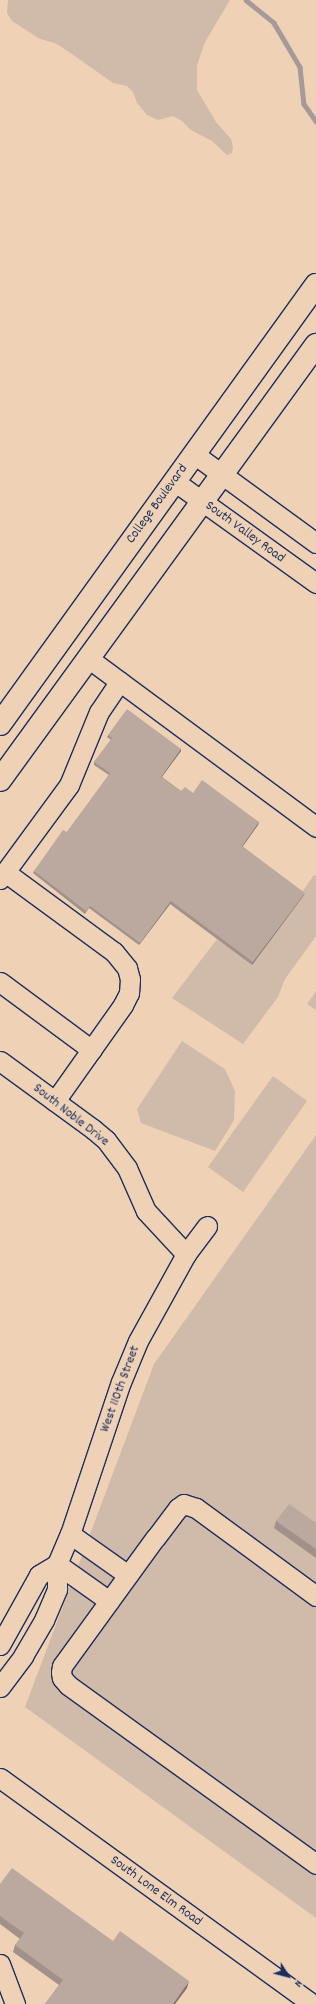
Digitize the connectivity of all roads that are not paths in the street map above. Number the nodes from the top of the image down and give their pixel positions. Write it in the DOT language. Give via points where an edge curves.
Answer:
graph roads {
  1 [pos="316,285"];
  2 [pos="316,345"];
  3 [pos="194,454"];
  4 [pos="222,474"];
  5 [pos="174,481"];
  6 [pos="202,501"];
  7 [pos="316,543"];
  8 [pos="316,583"];
  9 [pos="88,658"];
  10 [pos="120,681"];
  11 [pos="0,724"];
  12 [pos="0,780"];
  13 [pos="316,827"];
  14 [pos="3,875"];
  15 [pos="0,982"];
  16 [pos="92,1050"];
  17 [pos="0,1062"];
  18 [pos="55,1101"];
  19 [pos="207,1226"];
  20 [pos="186,1254"];
  21 [pos="70,1534"];
  22 [pos="57,1564"];
  23 [pos="128,1575"];
  24 [pos="316,1596"];
  25 [pos="109,1601"];
  26 [pos="0,1645"];
  27 [pos="0,1687"];
  28 [pos="0,1778"];
  29 [pos="316,1864"];
  30 [pos="0,1964"];
  31 [pos="15,2004"];
  32 [pos="312,2004"];
  1 -- 3 [label="main road, College Boulevard"];
  2 -- 4 [label="main road"];
  3 -- 4 [label="street"];
  3 -- 5 [label="main road, College Boulevard"];
  4 -- 6 [label="main road"];
  4 -- 7 [label="street"];
  5 -- 6 [label="street, South Valley Road"];
  5 -- 11 [label="main road, College Boulevard"];
  6 -- 8 [label="street, South Valley Road"];
  6 -- 9 [label="main road"];
  9 -- 10 [label="street"];
  9 -- 12 [label="main road"];
  10 -- 13 [label="street"];
  10 -- 14 [label="street" via="99,712 69,784"];
  14 -- 16 [label="street" via="114,952 127,968 130,979 129,993"];
  15 -- 16 [label="street"];
  16 -- 18 [label="street"];
  17 -- 18 [label="street, South Noble Drive"];
  18 -- 20 [label="street, South Noble Drive" via="93,1129 118,1154 146,1211"];
  19 -- 20 [label="street, West 110th Street"];
  20 -- 21 [label="street, West 110th Street" via="135,1348"];
  21 -- 22 [label="street, West 110th Street"];
  21 -- 23 [label="street"];
  22 -- 25 [label="street"];
  22 -- 26 [label="street" via="39,1575"];
  22 -- 27 [label="street, West 110th Street" via="57,1589 44,1620 23,1656"];
  23 -- 24 [label="street" via="178,1508 184,1504 196,1508"];
  23 -- 25 [label="street"];
  25 -- 29 [label="street" via="62,1666 61,1672 65,1682"];
  28 -- 32 [label="street, South Lone Elm Road"];
  30 -- 31 [label="street"];
}
